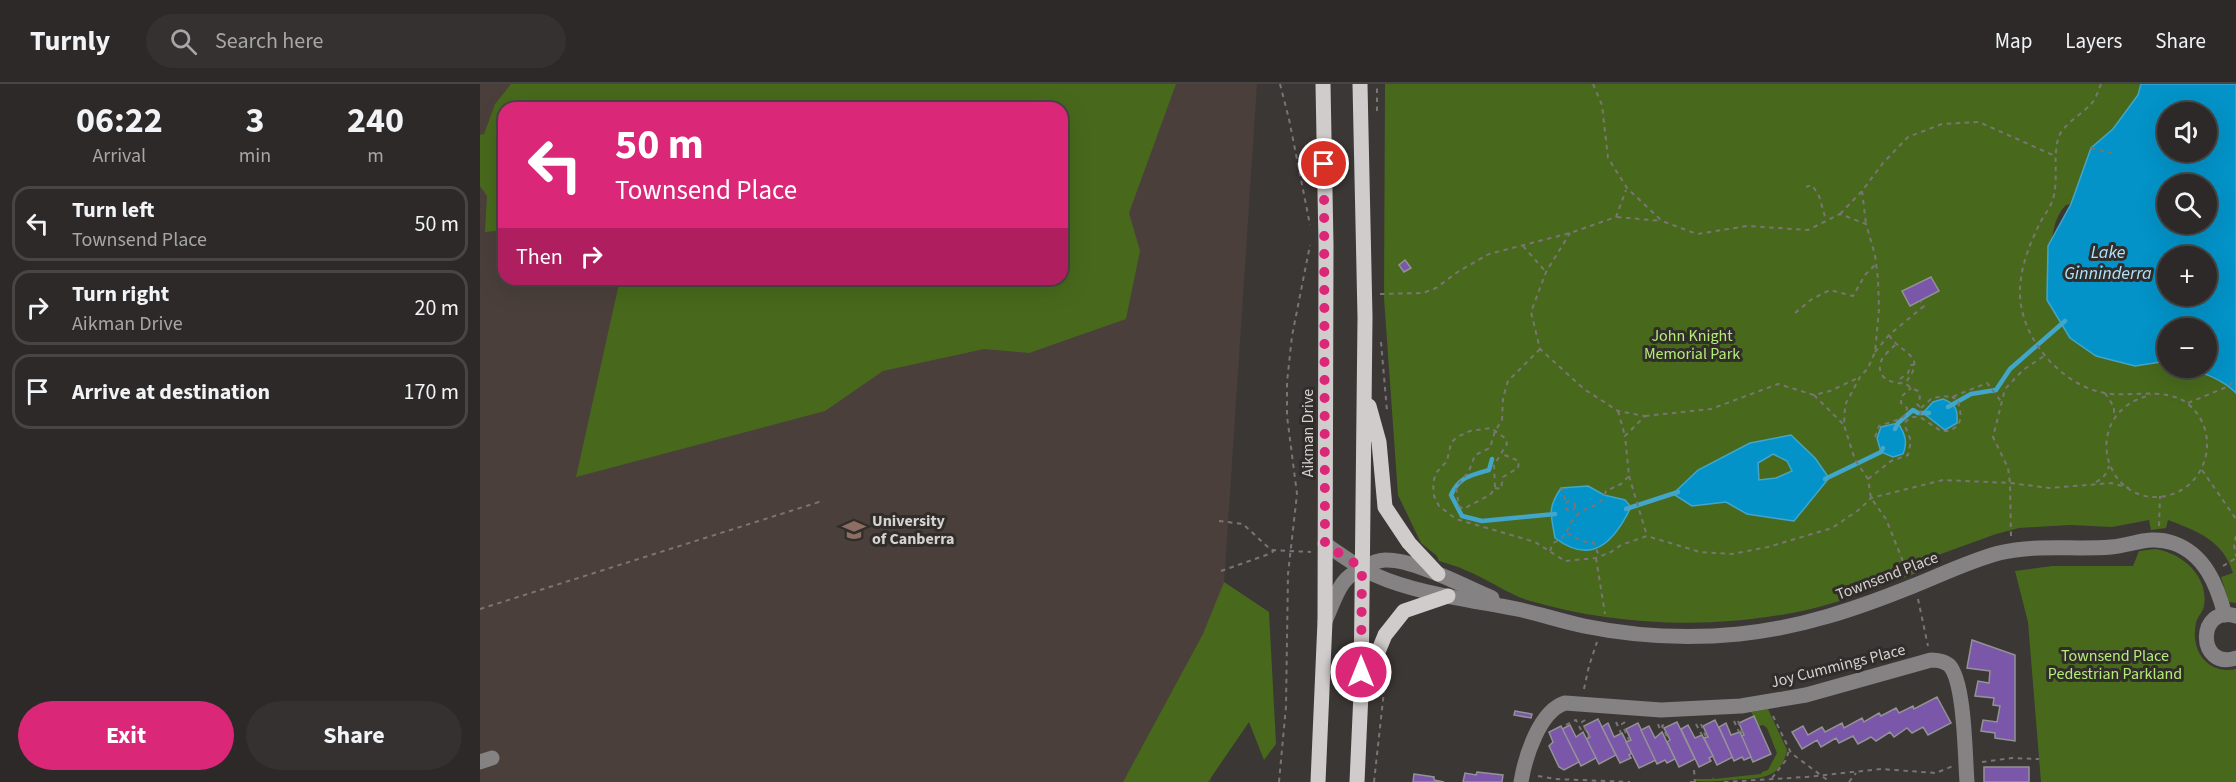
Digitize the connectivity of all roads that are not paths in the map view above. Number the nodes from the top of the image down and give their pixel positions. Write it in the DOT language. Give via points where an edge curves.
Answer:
graph roads {
  1 [pos="1323,84"];
  2 [pos="1360,84"];
  3 [pos="1364,389"];
  4 [pos="1325,549"];
  5 [pos="1362,568"];
  6 [pos="1438,574"];
  7 [pos="1448,596"];
  8 [pos="1520,610"];
  9 [pos="2230,615"];
  10 [pos="1325,621"];
  11 [pos="2235,663"];
  12 [pos="1361,693"];
  13 [pos="1522,777"];
  14 [pos="1318,782"];
  15 [pos="1357,782"];
  16 [pos="1967,782"];
  1 -- 4 [label="main road, Aikman Drive"];
  2 -- 3 [label="main road"];
  3 -- 5 [label="main road"];
  3 -- 6 [label="main road" via="1379,442 1385,507 1409,543"];
  4 -- 5 [label="street, Townsend Place"];
  4 -- 10 [label="main road, Aikman Drive"];
  5 -- 6 [label="street, Townsend Place" via="1385,559"];
  5 -- 7 [label="street, Townsend Place"];
  5 -- 10 [label="street, Townsend Place" via="1343,583"];
  5 -- 12 [label="main road"];
  6 -- 8 [label="street, Townsend Place"];
  7 -- 8 [label="street, Townsend Place"];
  7 -- 12 [label="main road" via="1404,611 1385,635"];
  8 -- 9 [label="street, Townsend Place" via="1619,632 1675,636 1739,634 1828,618 1966,564 2013,551 2052,546 2114,547 2146,539 2174,543 2200,561"];
  9 -- 11 [label="street, Townsend Place" via="2211,622 2205,637 2216,657"];
  10 -- 14 [label="main road, Aikman Drive"];
  12 -- 15 [label="main road"];
  13 -- 16 [label="street, Joy Cummings Place" via="1540,727 1560,705 1662,710 1767,703 1940,660 1949,665 1960,691"];
}
